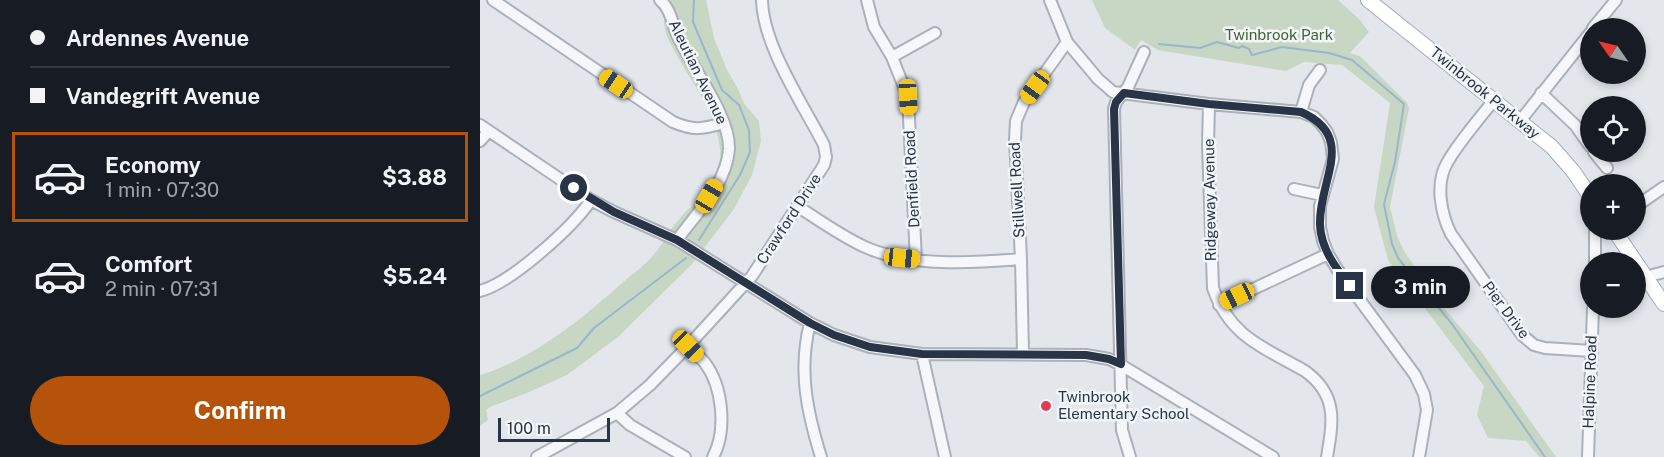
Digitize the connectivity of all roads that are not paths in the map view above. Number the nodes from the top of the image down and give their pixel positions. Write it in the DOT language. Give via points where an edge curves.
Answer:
graph roads {
  1 [pos="493,0"];
  2 [pos="762,0"];
  3 [pos="867,0"];
  4 [pos="1050,0"];
  5 [pos="1368,0"];
  6 [pos="1616,0"];
  7 [pos="662,1"];
  8 [pos="506,4"];
  9 [pos="1601,18"];
  10 [pos="935,33"];
  11 [pos="1067,42"];
  12 [pos="1580,45"];
  13 [pos="1144,52"];
  14 [pos="892,57"];
  15 [pos="1320,70"];
  16 [pos="1124,93"];
  17 [pos="1541,93"];
  18 [pos="1494,100"];
  19 [pos="1209,104"];
  20 [pos="1301,112"];
  21 [pos="1520,121"];
  22 [pos="724,123"];
  23 [pos="484,128"];
  24 [pos="1580,131"];
  25 [pos="480,141"];
  26 [pos="1602,162"];
  27 [pos="1607,168"];
  28 [pos="1580,181"];
  29 [pos="1664,188"];
  30 [pos="1294,189"];
  31 [pos="1322,195"];
  32 [pos="591,200"];
  33 [pos="1646,200"];
  34 [pos="797,206"];
  35 [pos="677,240"];
  36 [pos="1328,254"];
  37 [pos="1021,259"];
  38 [pos="916,260"];
  39 [pos="1664,272"];
  40 [pos="1646,277"];
  41 [pos="1646,278"];
  42 [pos="746,283"];
  43 [pos="480,291"];
  44 [pos="1664,304"];
  45 [pos="1219,305"];
  46 [pos="1593,318"];
  47 [pos="810,323"];
  48 [pos="688,346"];
  49 [pos="1591,351"];
  50 [pos="1023,353"];
  51 [pos="922,354"];
  52 [pos="1121,364"];
  53 [pos="617,413"];
  54 [pos="537,457"];
  55 [pos="685,457"];
  56 [pos="713,457"];
  57 [pos="821,457"];
  58 [pos="945,457"];
  59 [pos="1130,457"];
  60 [pos="1273,457"];
  61 [pos="1327,457"];
  62 [pos="1419,457"];
  63 [pos="1588,457"];
  1 -- 8 [label="street"];
  2 -- 34 [label="street, Crawford Drive" via="776,54 824,145 824,165"];
  3 -- 14 [label="street, Denfield Road" via="874,27"];
  4 -- 11 [label="street"];
  5 -- 18 [label="main road, Twinbrook Parkway"];
  6 -- 9 [label="street"];
  7 -- 22 [label="street, Aleutian Avenue"];
  8 -- 22 [label="street" via="673,122 703,129"];
  10 -- 14 [label="street"];
  11 -- 16 [label="street" via="1098,79 1113,92"];
  11 -- 37 [label="street, Stillwell Road" via="1024,102 1016,121"];
  12 -- 17 [label="street"];
  13 -- 16 [label="street"];
  14 -- 38 [label="street, Denfield Road" via="908,97"];
  15 -- 20 [label="street" via="1309,85"];
  16 -- 19 [label="street"];
  16 -- 52 [label="street" via="1114,109"];
  17 -- 21 [label="street"];
  17 -- 24 [label="street"];
  18 -- 21 [label="main road, Twinbrook Parkway"];
  18 -- 49 [label="street, Pier Drive" via="1446,164 1440,197 1445,222 1522,335 1545,348"];
  19 -- 20 [label="street"];
  19 -- 45 [label="street, Ridgeway Avenue" via="1212,276"];
  20 -- 31 [label="street" via="1314,117 1331,141 1333,159"];
  21 -- 28 [label="main road, Twinbrook Parkway" via="1552,147"];
  22 -- 35 [label="street, Aleutian Avenue" via="729,147 721,176"];
  23 -- 25 [label="street"];
  23 -- 32 [label="street"];
  26 -- 27 [label="street"];
  29 -- 33 [label="street"];
  30 -- 31 [label="street"];
  31 -- 36 [label="street" via="1320,227"];
  32 -- 35 [label="street"];
  32 -- 43 [label="street" via="582,214 520,269"];
  34 -- 38 [label="street" via="864,246"];
  34 -- 42 [label="street, Crawford Drive"];
  35 -- 42 [label="street"];
  36 -- 45 [label="street"];
  36 -- 62 [label="street" via="1420,384 1427,410"];
  37 -- 38 [label="street"];
  37 -- 50 [label="street, Stillwell Road"];
  39 -- 40 [label="street"];
  41 -- 44 [label="main road"];
  42 -- 47 [label="street"];
  42 -- 48 [label="street, Crawford Drive"];
  45 -- 61 [label="street, Ridgeway Avenue" via="1238,330 1305,371 1326,393 1332,424"];
  46 -- 49 [label="street, Halpine Road"];
  47 -- 51 [label="street" via="870,347"];
  47 -- 57 [label="street" via="804,345 805,396"];
  48 -- 53 [label="street, Crawford Drive"];
  48 -- 56 [label="street" via="705,364 715,383 722,431"];
  49 -- 63 [label="street, Halpine Road"];
  50 -- 51 [label="street"];
  50 -- 52 [label="street" via="1086,355"];
  51 -- 58 [label="street"];
  52 -- 59 [label="street" via="1122,430"];
  52 -- 60 [label="street"];
  53 -- 54 [label="street, Crawford Drive"];
  53 -- 55 [label="street" via="630,425"];
}
